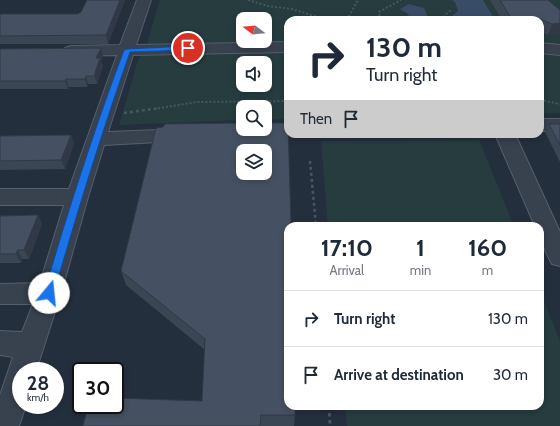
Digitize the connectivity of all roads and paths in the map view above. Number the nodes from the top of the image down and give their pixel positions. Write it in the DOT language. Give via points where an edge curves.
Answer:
graph roads {
  1 [pos="144,0"];
  2 [pos="248,0"];
  3 [pos="358,0"];
  4 [pos="401,0"];
  5 [pos="451,10"];
  6 [pos="314,16"];
  7 [pos="349,16"];
  8 [pos="380,16"];
  9 [pos="444,16"];
  10 [pos="284,47"];
  11 [pos="544,48"];
  12 [pos="128,50"];
  13 [pos="560,50"];
  14 [pos="56,51"];
  15 [pos="284,101"];
  16 [pos="544,101"];
  17 [pos="560,104"];
  18 [pos="119,113"];
  19 [pos="544,125"];
  20 [pos="560,125"];
  21 [pos="158,136"];
  22 [pos="507,138"];
  23 [pos="96,140"];
  24 [pos="310,161"];
  25 [pos="0,197"];
  26 [pos="77,197"];
  27 [pos="316,222"];
  28 [pos="560,257"];
  29 [pos="49,293"];
  30 [pos="0,294"];
  31 [pos="0,344"];
  32 [pos="31,344"];
  33 [pos="25,362"];
  34 [pos="12,402"];
  35 [pos="329,410"];
  36 [pos="4,426"];
  37 [pos="330,426"];
  1 -- 12 [label="street"];
  2 -- 6 [label="path"];
  3 -- 7 [label="path"];
  4 -- 8 [label="path" via="379,12"];
  5 -- 9 [label="path"];
  10 -- 12 [label="street"];
  11 -- 13 [label="street"];
  12 -- 14 [label="street"];
  12 -- 23 [label="street"];
  15 -- 18 [label="path" via="197,102"];
  16 -- 17 [label="path"];
  19 -- 20 [label="street"];
  21 -- 23 [label="street"];
  22 -- 28 [label="street"];
  23 -- 26 [label="street"];
  24 -- 27 [label="path"];
  25 -- 26 [label="street"];
  26 -- 29 [label="street"];
  29 -- 30 [label="street"];
  29 -- 32 [label="street"];
  31 -- 32 [label="street"];
  32 -- 33 [label="street"];
  34 -- 36 [label="street"];
  35 -- 37 [label="path"];
}
